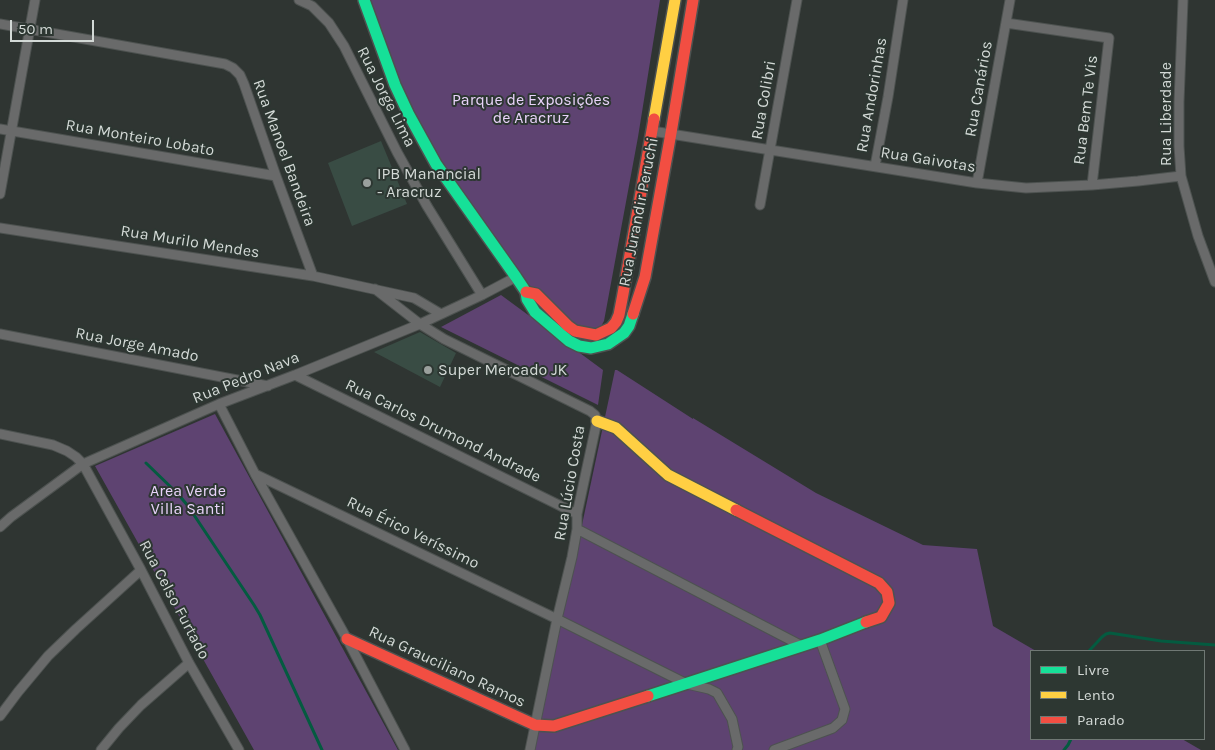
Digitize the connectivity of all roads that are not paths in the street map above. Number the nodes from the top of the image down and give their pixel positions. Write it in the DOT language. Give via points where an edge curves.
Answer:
graph roads {
  1 [pos="35,0"];
  2 [pos="300,0"];
  3 [pos="364,0"];
  4 [pos="675,0"];
  5 [pos="693,0"];
  6 [pos="797,0"];
  7 [pos="903,0"];
  8 [pos="1010,0"];
  9 [pos="1183,0"];
  10 [pos="1006,23"];
  11 [pos="0,24"];
  12 [pos="29,29"];
  13 [pos="0,129"];
  14 [pos="11,131"];
  15 [pos="652,131"];
  16 [pos="672,133"];
  17 [pos="771,150"];
  18 [pos="875,166"];
  19 [pos="276,176"];
  20 [pos="1181,176"];
  21 [pos="978,184"];
  22 [pos="1092,185"];
  23 [pos="0,194"];
  24 [pos="760,205"];
  25 [pos="0,228"];
  26 [pos="313,276"];
  27 [pos="516,277"];
  28 [pos="1215,282"];
  29 [pos="375,290"];
  30 [pos="526,292"];
  31 [pos="482,295"];
  32 [pos="441,314"];
  33 [pos="420,324"];
  34 [pos="0,334"];
  35 [pos="295,375"];
  36 [pos="268,386"];
  37 [pos="219,404"];
  38 [pos="597,421"];
  39 [pos="0,434"];
  40 [pos="82,464"];
  41 [pos="255,474"];
  42 [pos="577,514"];
  43 [pos="0,527"];
  44 [pos="577,529"];
  45 [pos="141,570"];
  46 [pos="557,620"];
  47 [pos="347,639"];
  48 [pos="820,640"];
  49 [pos="802,646"];
  50 [pos="189,663"];
  51 [pos="687,684"];
  52 [pos="0,716"];
  53 [pos="535,725"];
  54 [pos="238,749"];
  55 [pos="101,750"];
  56 [pos="405,750"];
  57 [pos="530,750"];
  58 [pos="737,750"];
  59 [pos="774,750"];
  1 -- 12 [label="street"];
  2 -- 31 [label="street, Rua Jorge Lima" via="312,6 329,23 344,46 401,160"];
  3 -- 27 [label="street, Rua Jurandir Peruchi" via="396,85 431,156"];
  4 -- 15 [label="street, Rua Jurandir Peruchi"];
  5 -- 16 [label="street, Rua Jurandir Peruchi"];
  6 -- 17 [label="street, Rua Colibri"];
  7 -- 18 [label="street, Rua Andorinhas"];
  8 -- 10 [label="street, Rua Canários"];
  9 -- 20 [label="street, Rua Liberdade" via="1179,102"];
  10 -- 21 [label="street, Rua Canários"];
  10 -- 22 [label="street, Rua Bem Te Vis" via="1109,38"];
  11 -- 12 [label="street, Rua Manoel Bandeira"];
  12 -- 14 [label="street"];
  12 -- 19 [label="street, Rua Manoel Bandeira" via="233,68 244,84"];
  13 -- 14 [label="street, Rua Monteiro Lobato"];
  14 -- 19 [label="street, Rua Monteiro Lobato"];
  14 -- 23 [label="street"];
  15 -- 16 [label="street, Rua Gaivotas"];
  15 -- 30 [label="street, Rua Jurandir Peruchi" via="624,294 616,322 606,332 596,335 576,331 536,294"];
  16 -- 17 [label="street, Rua Gaivotas"];
  16 -- 30 [label="street, Rua Jurandir Peruchi" via="645,278 624,333 600,347 583,347 569,341 542,318 530,305"];
  17 -- 18 [label="street, Rua Gaivotas"];
  17 -- 24 [label="street, Rua Colibri"];
  18 -- 21 [label="street, Rua Gaivotas"];
  19 -- 26 [label="street, Rua Manoel Bandeira"];
  20 -- 22 [label="street, Rua Gaivotas"];
  20 -- 28 [label="street, Rua Liberdade"];
  21 -- 22 [label="street, Rua Gaivotas" via="1026,188"];
  25 -- 26 [label="street, Rua Murilo Mendes"];
  26 -- 29 [label="street, Rua Murilo Mendes"];
  27 -- 30 [label="street, Rua Jurandir Peruchi"];
  27 -- 31 [label="street, Rua Pedro Nava"];
  29 -- 32 [label="street, Rua Murilo Mendes" via="414,298"];
  29 -- 33 [label="street, Rua Murilo Mendes"];
  31 -- 32 [label="street, Rua Pedro Nava"];
  32 -- 33 [label="street, Rua Pedro Nava"];
  33 -- 35 [label="street, Rua Pedro Nava"];
  33 -- 38 [label="street, Rua Lúcio Costa" via="444,339 590,410"];
  34 -- 36 [label="street, Rua Jorge Amado"];
  35 -- 36 [label="street, Rua Pedro Nava"];
  35 -- 42 [label="street, Rua Carlos Drumond Andrade"];
  36 -- 37 [label="street, Rua Pedro Nava"];
  37 -- 40 [label="street, Rua Pedro Nava"];
  37 -- 41 [label="street"];
  38 -- 42 [label="street, Rua Lúcio Costa"];
  38 -- 48 [label="street" via="616,428 668,475 879,583 887,592 889,603 881,617"];
  39 -- 40 [label="street" via="67,450"];
  40 -- 43 [label="street, Rua Pedro Nava"];
  40 -- 45 [label="street, Rua Celso Furtado"];
  41 -- 46 [label="street, Rua Érico Veríssimo"];
  41 -- 47 [label="street"];
  42 -- 44 [label="street, Rua Lúcio Costa"];
  44 -- 46 [label="street, Rua Lúcio Costa"];
  44 -- 49 [label="street"];
  45 -- 50 [label="street, Rua Celso Furtado"];
  45 -- 52 [label="street" via="48,656"];
  46 -- 51 [label="street, Rua Érico Veríssimo"];
  46 -- 53 [label="street, Rua Lúcio Costa"];
  47 -- 53 [label="street, Rua Grauciliano Ramos"];
  47 -- 56 [label="street"];
  48 -- 49 [label="street"];
  48 -- 59 [label="street" via="845,709 842,720 833,728"];
  49 -- 51 [label="street"];
  50 -- 54 [label="street, Rua Celso Furtado"];
  50 -- 55 [label="street" via="141,705"];
  51 -- 53 [label="street" via="554,726"];
  51 -- 58 [label="street, Rua Érico Veríssimo" via="717,693 732,719"];
  53 -- 57 [label="street, Rua Lúcio Costa"];
}
